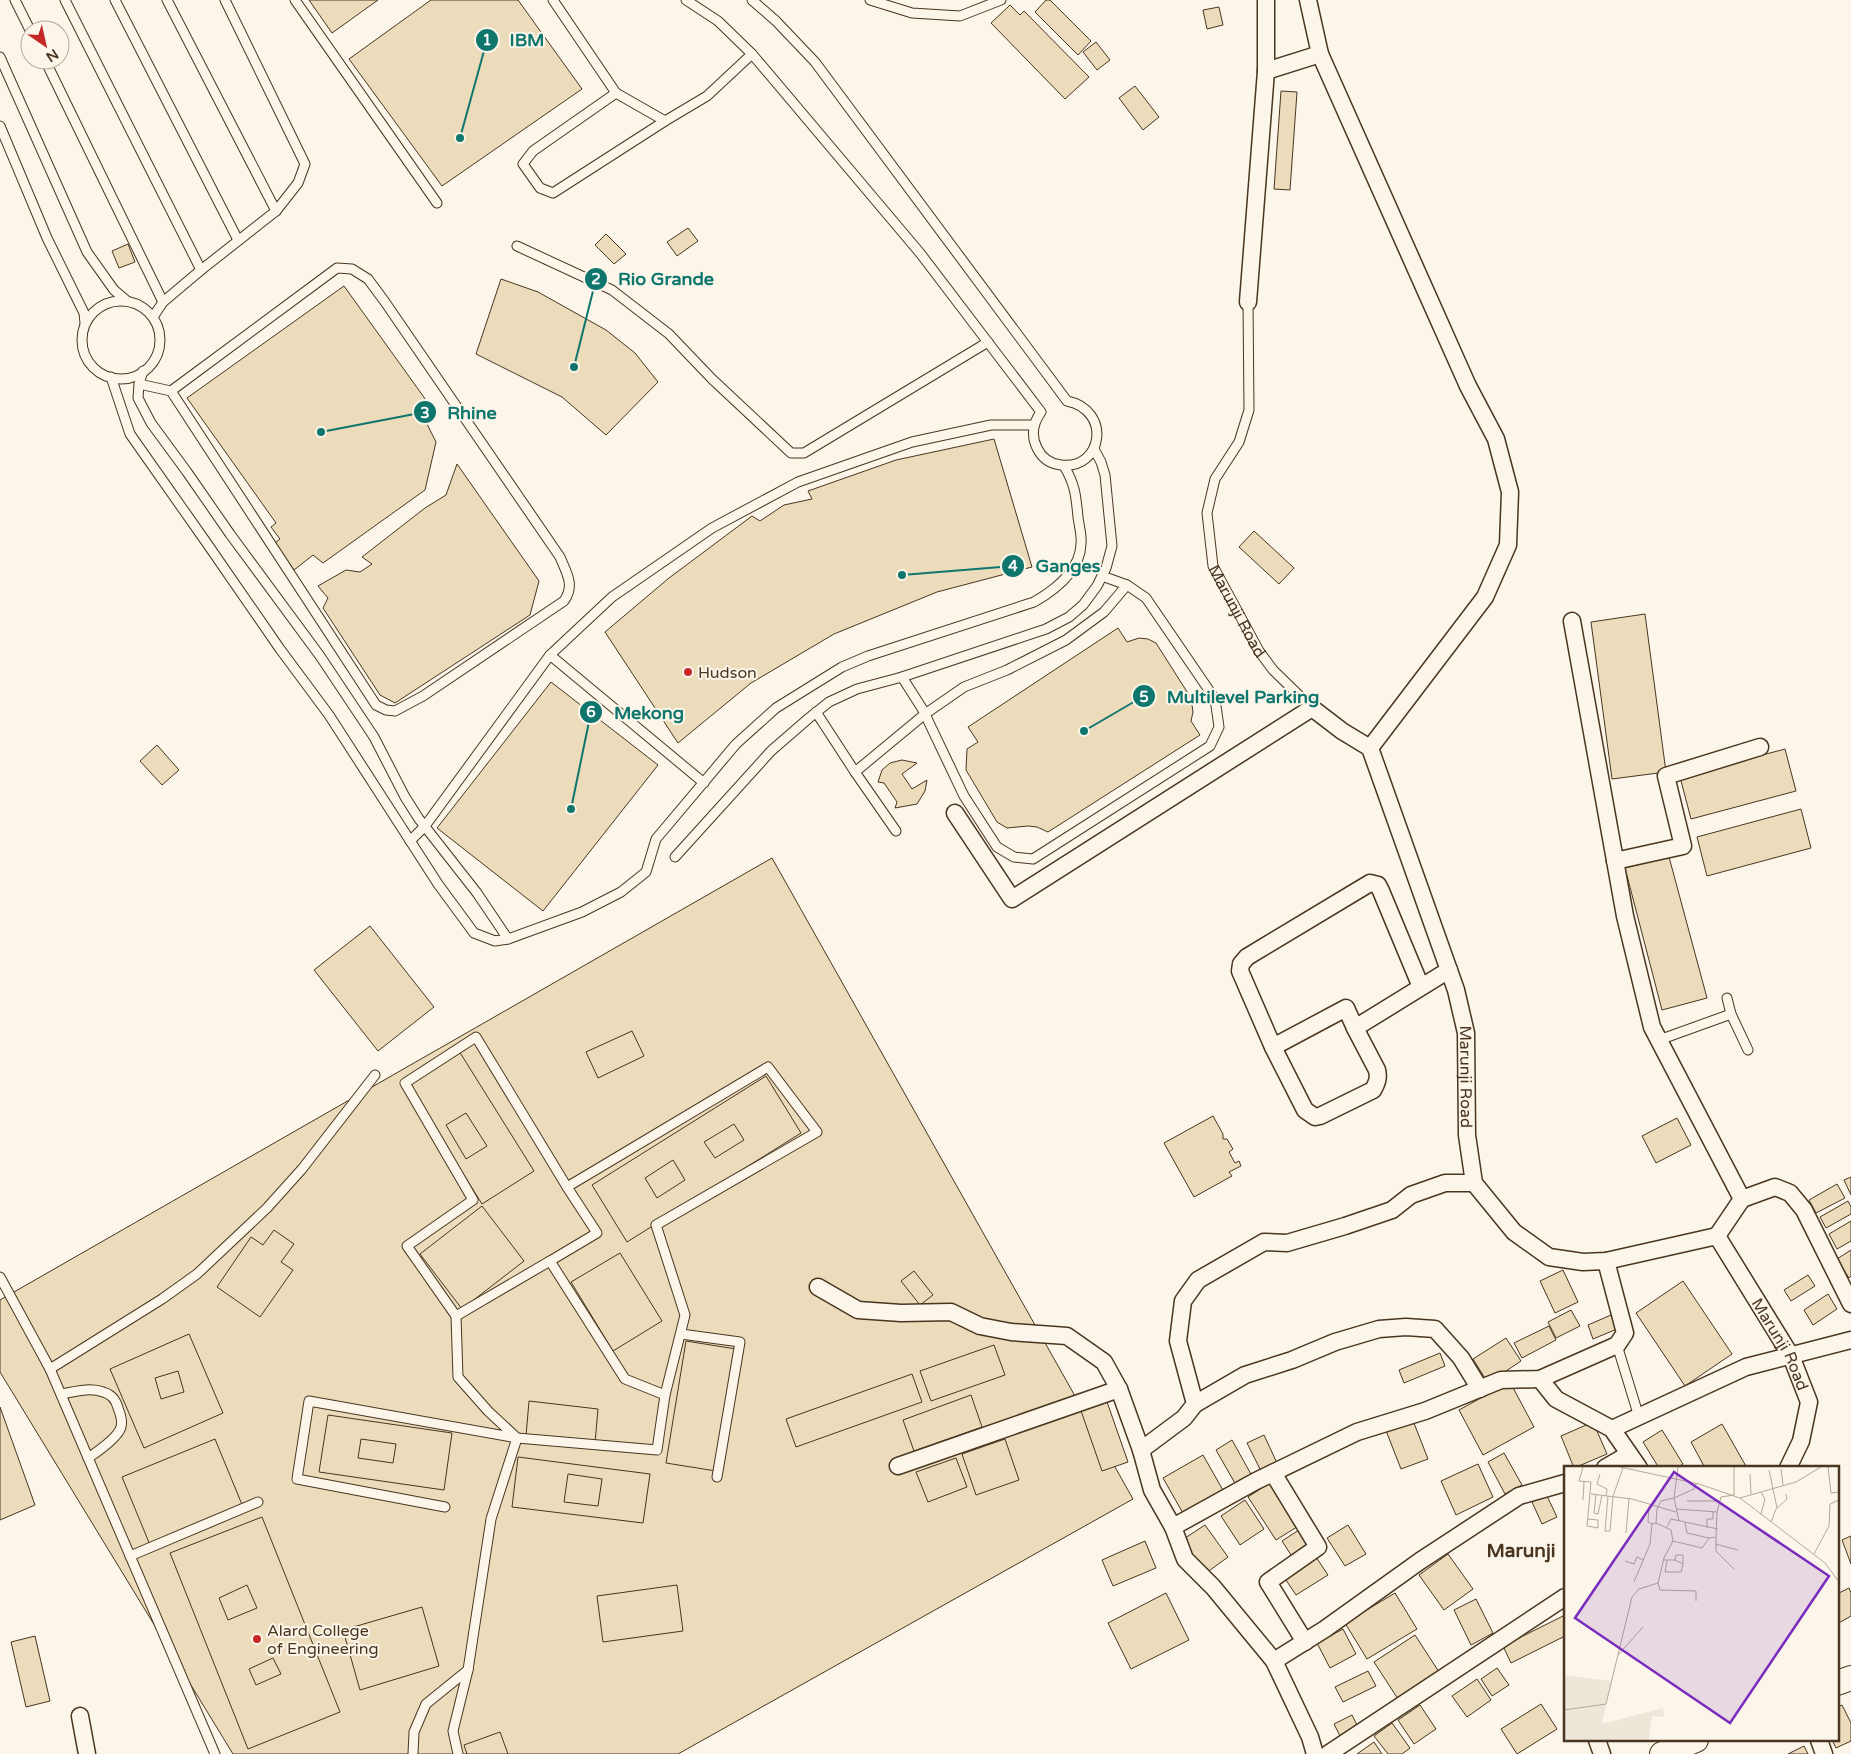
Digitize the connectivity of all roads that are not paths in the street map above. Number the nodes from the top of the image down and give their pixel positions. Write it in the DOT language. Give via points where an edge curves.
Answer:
graph roads {
  1 [pos="15,0"];
  2 [pos="65,0"];
  3 [pos="115,0"];
  4 [pos="167,0"];
  5 [pos="225,0"];
  6 [pos="295,0"];
  7 [pos="553,0"];
  8 [pos="686,0"];
  9 [pos="752,0"];
  10 [pos="870,0"];
  11 [pos="1001,0"];
  12 [pos="1266,0"];
  13 [pos="1308,0"];
  14 [pos="25,20"];
  15 [pos="752,54"];
  16 [pos="1320,54"];
  17 [pos="0,57"];
  18 [pos="50,70"];
  19 [pos="1266,70"];
  20 [pos="616,93"];
  21 [pos="665,121"];
  22 [pos="0,126"];
  23 [pos="438,203"];
  24 [pos="276,211"];
  25 [pos="238,240"];
  26 [pos="517,246"];
  27 [pos="201,270"];
  28 [pos="127,301"];
  29 [pos="162,302"];
  30 [pos="1248,302"];
  31 [pos="153,318"];
  32 [pos="86,323"];
  33 [pos="988,342"];
  34 [pos="143,371"];
  35 [pos="111,377"];
  36 [pos="139,384"];
  37 [pos="171,391"];
  38 [pos="1034,425"];
  39 [pos="1094,449"];
  40 [pos="1064,466"];
  41 [pos="1102,576"];
  42 [pos="1127,585"];
  43 [pos="1572,621"];
  44 [pos="550,655"];
  45 [pos="902,677"];
  46 [pos="1312,708"];
  47 [pos="816,712"];
  48 [pos="925,714"];
  49 [pos="1760,747"];
  50 [pos="1370,748"];
  51 [pos="855,772"];
  52 [pos="704,783"];
  53 [pos="955,813"];
  54 [pos="425,826"];
  55 [pos="896,831"];
  56 [pos="410,841"];
  57 [pos="675,857"];
  58 [pos="1615,861"];
  59 [pos="508,939"];
  60 [pos="1449,970"];
  61 [pos="1421,987"];
  62 [pos="1727,998"];
  63 [pos="1732,1014"];
  64 [pos="1356,1028"];
  65 [pos="1659,1040"];
  66 [pos="1273,1047"];
  67 [pos="1748,1050"];
  68 [pos="375,1075"];
  69 [pos="1474,1183"];
  70 [pos="567,1187"];
  71 [pos="1742,1199"];
  72 [pos="1718,1236"];
  73 [pos="550,1261"];
  74 [pos="1606,1261"];
  75 [pos="0,1278"];
  76 [pos="818,1287"];
  77 [pos="1851,1304"];
  78 [pos="456,1316"];
  79 [pos="681,1334"];
  80 [pos="1851,1340"];
  81 [pos="1617,1346"];
  82 [pos="1791,1356"];
  83 [pos="50,1369"];
  84 [pos="1540,1379"];
  85 [pos="1119,1389"];
  86 [pos="1480,1389"];
  87 [pos="61,1394"];
  88 [pos="666,1395"];
  89 [pos="1195,1404"];
  90 [pos="1639,1417"];
  91 [pos="1612,1429"];
  92 [pos="517,1438"];
  93 [pos="1141,1450"];
  94 [pos="1629,1454"];
  95 [pos="88,1458"];
  96 [pos="898,1466"];
  97 [pos="1608,1466"];
  98 [pos="1638,1466"];
  99 [pos="1789,1466"];
  100 [pos="1273,1473"];
  101 [pos="718,1477"];
  102 [pos="1564,1483"];
  103 [pos="258,1502"];
  104 [pos="445,1506"];
  105 [pos="1173,1527"];
  106 [pos="130,1556"];
  107 [pos="1564,1598"];
  108 [pos="1305,1642"];
  109 [pos="1274,1661"];
  110 [pos="468,1670"];
  111 [pos="1851,1678"];
  112 [pos="1838,1683"];
  113 [pos="80,1716"];
  114 [pos="1598,1742"];
  115 [pos="1691,1742"];
  116 [pos="1820,1742"];
  117 [pos="87,1754"];
  118 [pos="215,1754"];
  119 [pos="413,1754"];
  120 [pos="458,1754"];
  121 [pos="1315,1754"];
  122 [pos="1328,1754"];
  123 [pos="1602,1754"];
  124 [pos="1662,1754"];
  125 [pos="1824,1754"];
  1 -- 14 [label="lane"];
  2 -- 27 [label="lane"];
  3 -- 25 [label="lane"];
  4 -- 24 [label="lane"];
  5 -- 24 [label="lane" via="305,164 298,183"];
  6 -- 23 [label="lane"];
  7 -- 20 [label="lane"];
  8 -- 15 [label="lane" via="718,21"];
  9 -- 39 [label="lane" via="821,70 1067,401 1081,405 1092,415 1098,435"];
  10 -- 11 [label="lane" via="912,13 960,16"];
  12 -- 19 [label="street"];
  13 -- 16 [label="street"];
  15 -- 21 [label="lane" via="707,96"];
  15 -- 33 [label="lane" via="920,252"];
  16 -- 19 [label="street"];
  16 -- 50 [label="street" via="1468,386 1496,439 1510,492 1508,545 1485,597"];
  17 -- 28 [label="lane" via="87,252 114,290"];
  18 -- 29 [label="lane"];
  19 -- 30 [label="street"];
  20 -- 21 [label="lane"];
  20 -- 21 [label="lane" via="533,151 523,164 540,188 553,193"];
  22 -- 32 [label="lane"];
  24 -- 25 [label="lane"];
  25 -- 27 [label="lane"];
  26 -- 33 [label="lane" via="612,290 669,334 790,453 804,453"];
  27 -- 29 [label="lane"];
  28 -- 31 [label="lane" via="137,304"];
  28 -- 32 [label="lane" via="102,305 92,312"];
  29 -- 31 [label="lane"];
  30 -- 46 [label="lane, Marunji Road" via="1249,410 1239,442 1215,478 1207,513 1213,566 1259,652"];
  31 -- 34 [label="lane" via="160,340 158,352"];
  32 -- 35 [label="lane" via="82,334 85,356 100,373"];
  33 -- 38 [label="lane" via="1041,412"];
  34 -- 35 [label="lane" via="128,378"];
  34 -- 36 [label="lane"];
  35 -- 56 [label="lane" via="130,434 329,715"];
  36 -- 37 [label="lane"];
  36 -- 54 [label="lane" via="138,398 151,424 320,656 374,737 404,797"];
  37 -- 37 [label="lane" via="376,704 386,710 396,711 423,696 564,601 569,593 570,581 560,557 368,279 352,269 337,268"];
  38 -- 40 [label="lane" via="1034,439 1039,452 1050,462"];
  38 -- 44 [label="lane" via="991,425 912,442 798,482 712,528 612,597"];
  39 -- 40 [label="lane" via="1084,460"];
  39 -- 41 [label="lane" via="1105,475 1112,546"];
  40 -- 52 [label="lane" via="1075,488 1081,545 1072,570 1052,592 1034,602 842,667 776,708 736,744"];
  41 -- 42 [label="lane"];
  41 -- 45 [label="lane" via="1082,605 1069,617 1046,629"];
  42 -- 48 [label="lane" via="1104,612 1066,640 1007,670 964,687"];
  42 -- 48 [label="lane" via="1146,598 1215,700 1219,727 1210,746 1034,859 1014,857 997,847 964,796"];
  43 -- 58 [label="street"];
  44 -- 52 [label="lane"];
  44 -- 54 [label="lane"];
  45 -- 47 [label="lane" via="857,690 829,702"];
  45 -- 48 [label="lane"];
  46 -- 50 [label="street, Marunji Road"];
  46 -- 53 [label="street" via="1012,899"];
  47 -- 51 [label="lane"];
  47 -- 57 [label="lane" via="771,751"];
  48 -- 51 [label="lane"];
  49 -- 58 [label="street" via="1666,776 1683,846"];
  50 -- 60 [label="street, Marunji Road"];
  51 -- 55 [label="lane"];
  52 -- 59 [label="lane" via="656,839 646,872 621,892 582,912"];
  54 -- 56 [label="lane"];
  54 -- 59 [label="lane"];
  56 -- 59 [label="lane" via="474,933 495,941"];
  58 -- 65 [label="street" via="1647,1008"];
  60 -- 61 [label="street"];
  60 -- 69 [label="street, Marunji Road" via="1466,1033 1467,1135"];
  61 -- 64 [label="street"];
  61 -- 66 [label="street" via="1381,891 1378,885 1370,883 1247,957 1241,964 1240,971"];
  62 -- 63 [label="lane"];
  63 -- 65 [label="lane"];
  63 -- 67 [label="lane"];
  64 -- 66 [label="street" via="1346,1008"];
  64 -- 66 [label="street" via="1377,1070 1377,1083 1373,1090 1320,1116 1314,1117 1305,1110"];
  65 -- 71 [label="street"];
  68 -- 83 [label="lane" via="302,1169 203,1268 162,1299"];
  69 -- 74 [label="street" via="1514,1232 1549,1257 1583,1262"];
  69 -- 89 [label="street" via="1445,1183 1411,1195 1392,1210 1287,1244 1264,1242 1198,1280 1183,1301 1178,1341"];
  70 -- 73 [label="lane" via="597,1233"];
  70 -- 78 [label="lane" via="476,1037 405,1083 473,1200 407,1246"];
  70 -- 79 [label="lane" via="768,1067 817,1132 656,1225 685,1315"];
  71 -- 72 [label="street"];
  71 -- 77 [label="street" via="1775,1187 1790,1194 1804,1210"];
  72 -- 74 [label="street"];
  72 -- 82 [label="street, Marunji Road"];
  73 -- 78 [label="lane"];
  73 -- 88 [label="lane" via="625,1379"];
  74 -- 81 [label="street" via="1625,1334"];
  75 -- 83 [label="lane"];
  76 -- 85 [label="street" via="858,1310 951,1312 980,1326 1067,1336 1104,1362"];
  78 -- 92 [label="lane" via="458,1377"];
  79 -- 88 [label="lane"];
  79 -- 101 [label="lane" via="740,1342"];
  80 -- 82 [label="street"];
  81 -- 84 [label="street"];
  81 -- 90 [label="lane"];
  82 -- 90 [label="street" via="1746,1367"];
  82 -- 99 [label="street, Marunji Road" via="1809,1402 1801,1441"];
  83 -- 87 [label="lane"];
  84 -- 86 [label="street" via="1501,1380"];
  84 -- 91 [label="street" via="1556,1399"];
  85 -- 93 [label="street"];
  85 -- 96 [label="street"];
  86 -- 89 [label="street" via="1461,1358 1435,1329 1406,1327 1379,1329 1335,1342 1245,1375"];
  86 -- 100 [label="street" via="1425,1411 1357,1432"];
  87 -- 95 [label="lane"];
  87 -- 95 [label="lane" via="101,1391 110,1395 117,1404 122,1426 113,1438"];
  88 -- 92 [label="lane" via="657,1450"];
  89 -- 93 [label="street" via="1184,1418"];
  90 -- 91 [label="street"];
  91 -- 94 [label="street"];
  92 -- 104 [label="lane" via="309,1401 297,1479"];
  92 -- 110 [label="lane" via="491,1518"];
  93 -- 105 [label="street" via="1152,1490"];
  94 -- 97 [label="street"];
  94 -- 98 [label="street"];
  95 -- 106 [label="lane"];
  100 -- 105 [label="street"];
  100 -- 108 [label="street" via="1318,1547 1268,1582"];
  102 -- 108 [label="street" via="1519,1496"];
  103 -- 106 [label="lane"];
  105 -- 109 [label="street" via="1185,1559 1213,1587"];
  106 -- 118 [label="lane"];
  107 -- 122 [label="street"];
  108 -- 109 [label="street"];
  109 -- 121 [label="street"];
  110 -- 119 [label="lane" via="426,1704 414,1732"];
  110 -- 120 [label="lane" via="453,1731"];
  111 -- 112 [label="street"];
  113 -- 117 [label="street"];
  114 -- 123 [label="street"];
  115 -- 124 [label="street"];
  116 -- 125 [label="street"];
}
